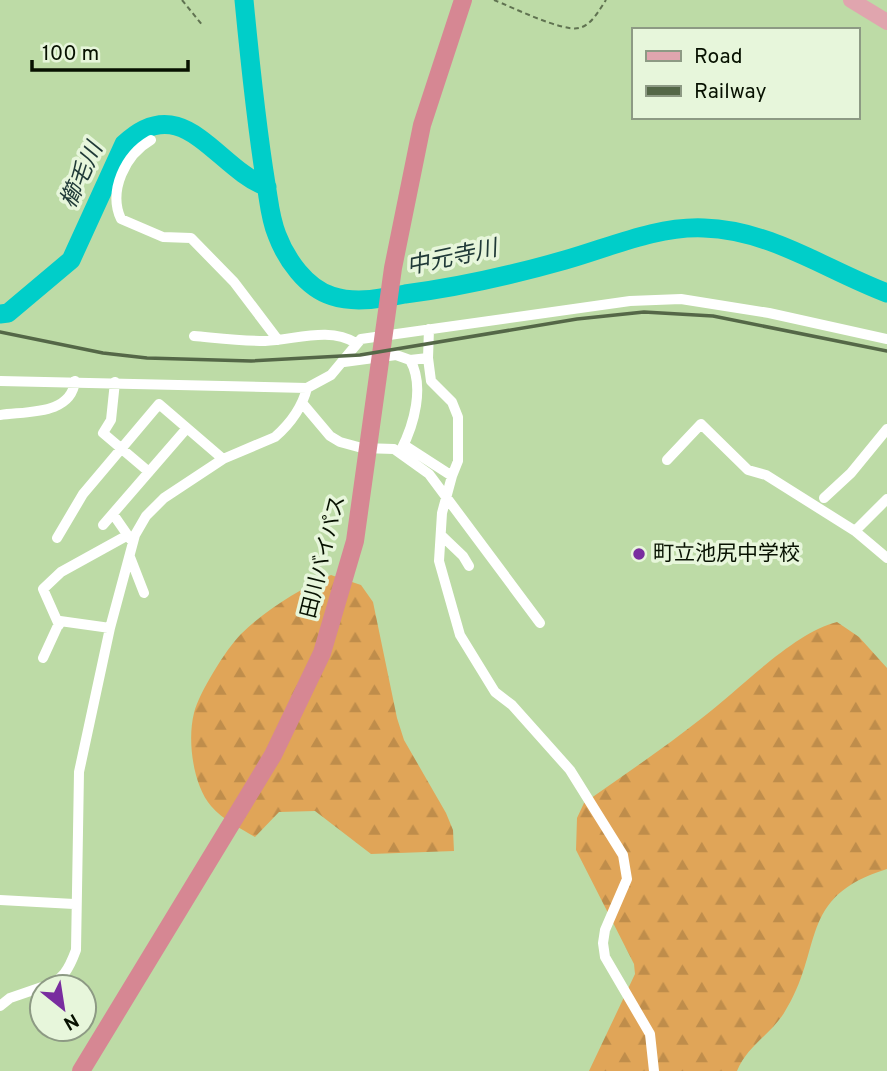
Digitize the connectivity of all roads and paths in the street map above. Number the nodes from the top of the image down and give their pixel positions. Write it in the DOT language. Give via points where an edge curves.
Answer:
graph roads {
  1 [pos="182,0"];
  2 [pos="463,0"];
  3 [pos="494,0"];
  4 [pos="606,0"];
  5 [pos="851,0"];
  6 [pos="887,22"];
  7 [pos="203,26"];
  8 [pos="151,140"];
  9 [pos="429,330"];
  10 [pos="194,336"];
  11 [pos="887,339"];
  12 [pos="278,340"];
  13 [pos="356,343"];
  14 [pos="428,358"];
  15 [pos="410,360"];
  16 [pos="344,362"];
  17 [pos="0,381"];
  18 [pos="75,381"];
  19 [pos="115,382"];
  20 [pos="142,383"];
  21 [pos="307,387"];
  22 [pos="159,404"];
  23 [pos="303,404"];
  24 [pos="0,415"];
  25 [pos="187,428"];
  26 [pos="887,429"];
  27 [pos="120,447"];
  28 [pos="402,449"];
  29 [pos="223,459"];
  30 [pos="667,460"];
  31 [pos="149,472"];
  32 [pos="452,477"];
  33 [pos="824,498"];
  34 [pos="887,499"];
  35 [pos="113,514"];
  36 [pos="103,525"];
  37 [pos="855,531"];
  38 [pos="441,535"];
  39 [pos="57,537"];
  40 [pos="130,539"];
  41 [pos="130,557"];
  42 [pos="887,558"];
  43 [pos="469,566"];
  44 [pos="145,593"];
  45 [pos="541,623"];
  46 [pos="59,625"];
  47 [pos="110,628"];
  48 [pos="43,658"];
  49 [pos="0,900"];
  50 [pos="74,904"];
  51 [pos="64,973"];
  52 [pos="28,992"];
  53 [pos="0,1006"];
  54 [pos="81,1071"];
  55 [pos="654,1071"];
  1 -- 7 [label="path"];
  2 -- 54 [label="highway, 田川バイパス" via="422,125 393,268 355,541 322,653 273,755"];
  3 -- 4 [label="path" via="578,29 589,23"];
  5 -- 6 [label="main road"];
  8 -- 12 [label="street" via="129,156 115,206 121,219 163,237 191,238 234,282"];
  9 -- 11 [label="street" via="630,301 681,299"];
  9 -- 13 [label="street" via="369,337"];
  9 -- 14 [label="street"];
  10 -- 12 [label="street"];
  12 -- 13 [label="street" via="331,334"];
  13 -- 16 [label="street"];
  14 -- 15 [label="street"];
  14 -- 32 [label="street" via="431,381 453,402 458,417 458,461"];
  15 -- 16 [label="street" via="396,355"];
  15 -- 28 [label="street" via="417,387 415,413"];
  16 -- 21 [label="street" via="331,376"];
  17 -- 18 [label="street"];
  18 -- 19 [label="street"];
  18 -- 24 [label="street" via="74,394 64,404"];
  19 -- 20 [label="street"];
  19 -- 27 [label="street" via="111,420 103,433"];
  20 -- 21 [label="street"];
  20 -- 22 [label="street"];
  21 -- 23 [label="street"];
  22 -- 25 [label="street"];
  22 -- 27 [label="street"];
  23 -- 28 [label="street" via="340,442"];
  23 -- 29 [label="street" via="275,437"];
  25 -- 29 [label="street"];
  25 -- 31 [label="street"];
  26 -- 33 [label="street"];
  27 -- 31 [label="street"];
  27 -- 39 [label="street"];
  28 -- 32 [label="street"];
  28 -- 45 [label="street" via="442,490"];
  29 -- 40 [label="street" via="163,498"];
  30 -- 37 [label="street" via="701,424 748,470 765,475"];
  31 -- 35 [label="street"];
  32 -- 38 [label="street"];
  34 -- 37 [label="street"];
  35 -- 36 [label="street"];
  35 -- 40 [label="street"];
  37 -- 42 [label="street"];
  38 -- 43 [label="street"];
  38 -- 55 [label="street" via="439,561 460,635 495,692 570,770 623,855 627,879 605,930 605,957 650,1034"];
  40 -- 41 [label="street"];
  40 -- 46 [label="street" via="61,572 43,589"];
  41 -- 44 [label="street"];
  41 -- 47 [label="street"];
  46 -- 47 [label="street" via="60,621"];
  46 -- 48 [label="street"];
  47 -- 50 [label="street" via="79,772"];
  49 -- 50 [label="street"];
  50 -- 51 [label="street" via="78,929"];
  52 -- 53 [label="street"];
}
